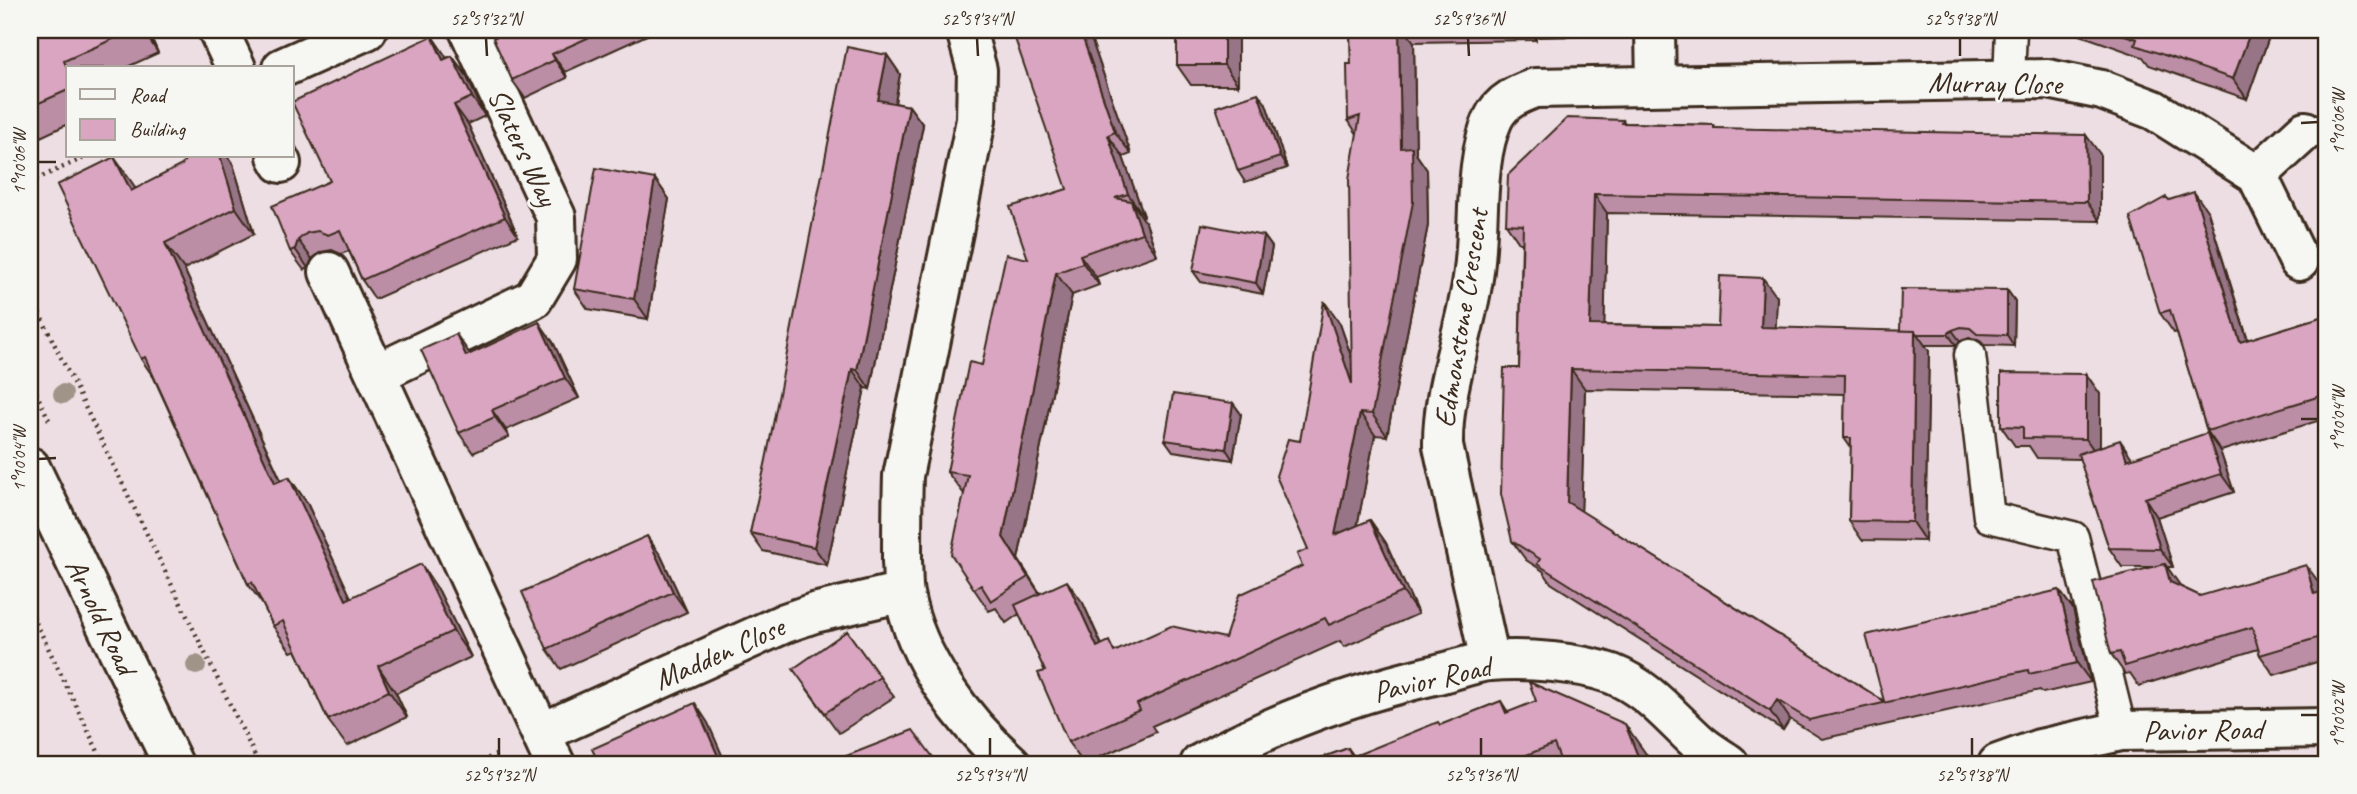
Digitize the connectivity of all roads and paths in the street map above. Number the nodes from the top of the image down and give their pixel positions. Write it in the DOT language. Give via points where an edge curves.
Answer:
graph roads {
  1 [pos="218,30"];
  2 [pos="367,30"];
  3 [pos="469,30"];
  4 [pos="966,30"];
  5 [pos="1655,30"];
  6 [pos="2011,30"];
  7 [pos="235,66"];
  8 [pos="286,66"];
  9 [pos="2009,80"];
  10 [pos="1656,86"];
  11 [pos="2305,131"];
  12 [pos="84,158"];
  13 [pos="2257,176"];
  14 [pos="30,182"];
  15 [pos="2299,261"];
  16 [pos="329,272"];
  17 [pos="30,294"];
  18 [pos="1970,355"];
  19 [pos="376,374"];
  20 [pos="30,467"];
  21 [pos="903,592"];
  22 [pos="30,610"];
  23 [pos="1490,661"];
  24 [pos="2327,728"];
  25 [pos="2121,732"];
  26 [pos="548,749"];
  27 [pos="104,764"];
  28 [pos="173,764"];
  29 [pos="259,764"];
  30 [pos="1011,764"];
  31 [pos="1200,764"];
  32 [pos="1730,764"];
  33 [pos="1998,764"];
  1 -- 7 [label="street"];
  2 -- 8 [label="street"];
  3 -- 19 [label="street, Slaters Way" via="556,217 557,259 533,299"];
  4 -- 21 [label="street" via="977,70 975,120 903,476"];
  5 -- 10 [label="street"];
  6 -- 9 [label="lane"];
  9 -- 10 [label="street, Murray Close"];
  9 -- 13 [label="street, Murray Close" via="2048,79 2102,90 2154,110"];
  10 -- 23 [label="street, Edmonstone Crescent" via="1535,88 1513,97 1495,115 1484,141 1473,278 1442,418 1442,437"];
  11 -- 13 [label="street"];
  12 -- 14 [label="path"];
  13 -- 15 [label="street"];
  16 -- 19 [label="street"];
  17 -- 29 [label="path"];
  18 -- 25 [label="lane" via="1989,517 2073,537"];
  19 -- 26 [label="street"];
  20 -- 28 [label="street, Arnold Road"];
  21 -- 26 [label="street, Madden Close" via="785,623"];
  21 -- 30 [label="street" via="913,627 947,694 985,741"];
  22 -- 27 [label="path"];
  23 -- 31 [label="street, Pavior Road" via="1322,708"];
  23 -- 32 [label="street, Pavior Road" via="1564,663 1611,674 1636,686"];
  24 -- 25 [label="street, Pavior Road"];
  25 -- 33 [label="street, Pavior Road" via="2040,749"];
}
